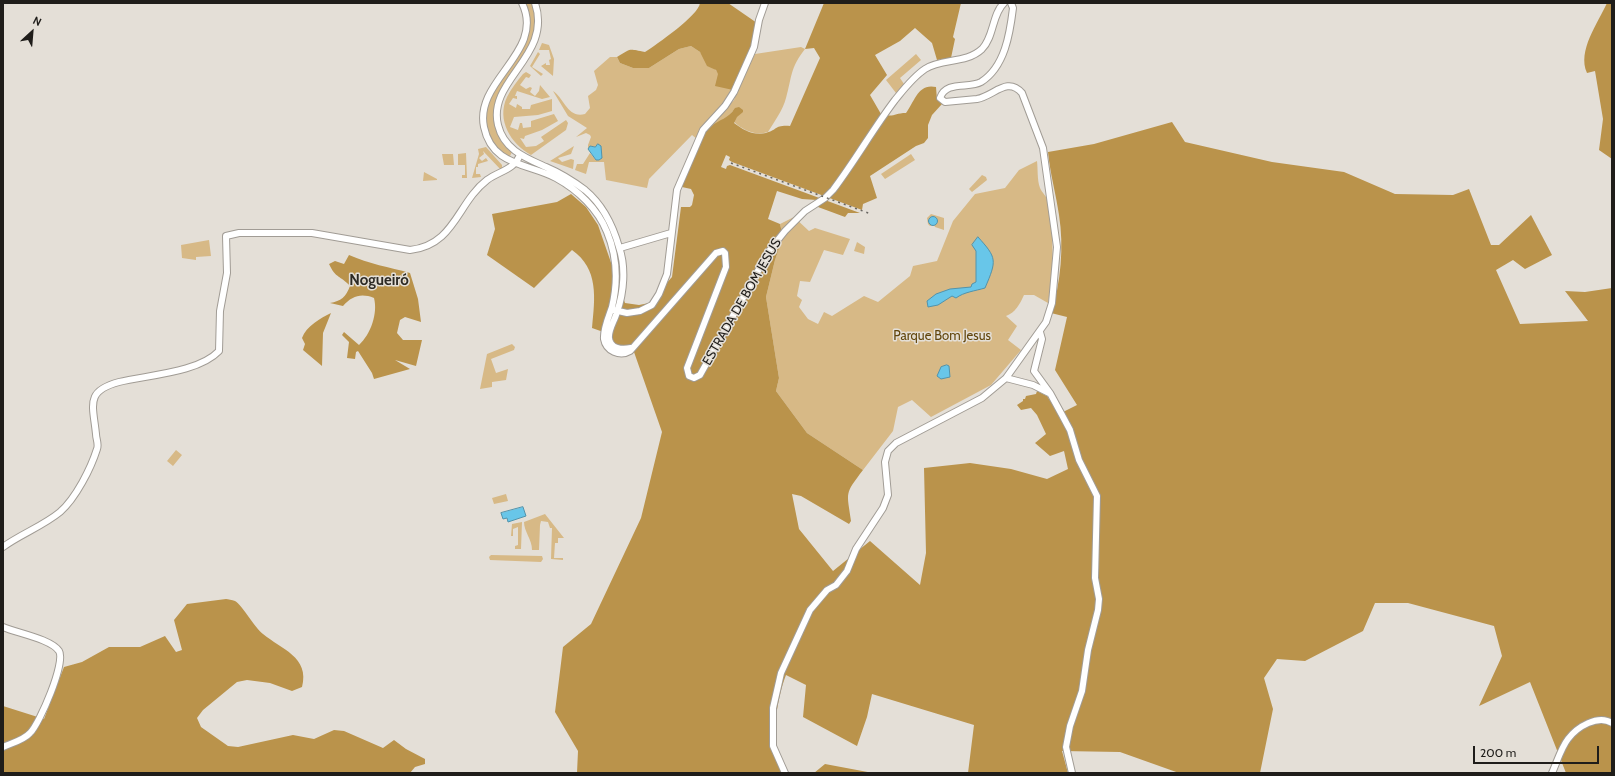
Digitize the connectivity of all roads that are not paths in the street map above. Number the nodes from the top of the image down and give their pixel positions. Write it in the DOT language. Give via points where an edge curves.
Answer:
graph roads {
  1 [pos="522,3"];
  2 [pos="534,3"];
  3 [pos="765,3"];
  4 [pos="1004,3"];
  5 [pos="1011,3"];
  6 [pos="517,153"];
  7 [pos="508,165"];
  8 [pos="671,233"];
  9 [pos="620,248"];
  10 [pos="614,258"];
  11 [pos="612,307"];
  12 [pos="618,311"];
  13 [pos="1040,332"];
  14 [pos="632,348"];
  15 [pos="1006,378"];
  16 [pos="1050,393"];
  17 [pos="3,547"];
  18 [pos="3,628"];
  19 [pos="1612,723"];
  20 [pos="3,747"];
  21 [pos="785,773"];
  22 [pos="1072,773"];
  23 [pos="1552,773"];
  1 -- 7 [label="main road" via="527,25 524,41 490,94 483,113 486,136"];
  2 -- 6 [label="main road" via="538,24 536,37 531,50 502,93 497,112 500,130 507,143"];
  3 -- 8 [label="main road" via="754,47 734,92 703,130 677,190"];
  4 -- 14 [label="main road, ESTRADA DE BOM JESUS" via="982,49 965,59 934,65 916,76 876,126 833,190 805,211 779,237 760,266 700,375 691,378 687,368 726,267 723,251 716,253"];
  5 -- 13 [label="main road" via="1013,8 1008,40 995,67 981,82 954,87 940,98 945,102 977,99 1008,85 1020,90 1026,100 1043,148 1057,247 1052,303"];
  6 -- 7 [label="main road"];
  6 -- 9 [label="main road" via="573,181 589,194 607,218"];
  7 -- 10 [label="main road" via="555,177 585,199 607,232"];
  7 -- 17 [label="main road" via="479,188 444,235 418,249 410,250 312,233 226,236 227,273 220,311 219,351 194,366 107,385 96,392 93,407 98,446 87,474 57,515"];
  8 -- 9 [label="main road"];
  8 -- 12 [label="main road" via="667,274 652,305 634,313"];
  9 -- 10 [label="main road"];
  9 -- 12 [label="main road" via="623,281"];
  10 -- 11 [label="main road" via="615,289"];
  11 -- 12 [label="main road"];
  11 -- 14 [label="main road" via="604,332 606,345 620,354"];
  12 -- 14 [label="main road" via="610,342 620,349"];
  13 -- 15 [label="main road"];
  13 -- 16 [label="main road" via="1042,339 1034,371"];
  15 -- 16 [label="main road" via="1033,385"];
  15 -- 21 [label="main road" via="982,398 896,443 888,451 885,462 888,495 883,508 856,549 847,571 810,610 781,674 773,708 773,746"];
  16 -- 22 [label="main road" via="1070,430 1079,460 1098,496 1095,578 1099,599 1098,610 1088,650 1082,691 1066,747"];
  18 -- 20 [label="main road" via="54,646 59,651 61,662 35,728 29,735"];
  19 -- 23 [label="main road" via="1608,720 1585,724 1568,738"];
}
